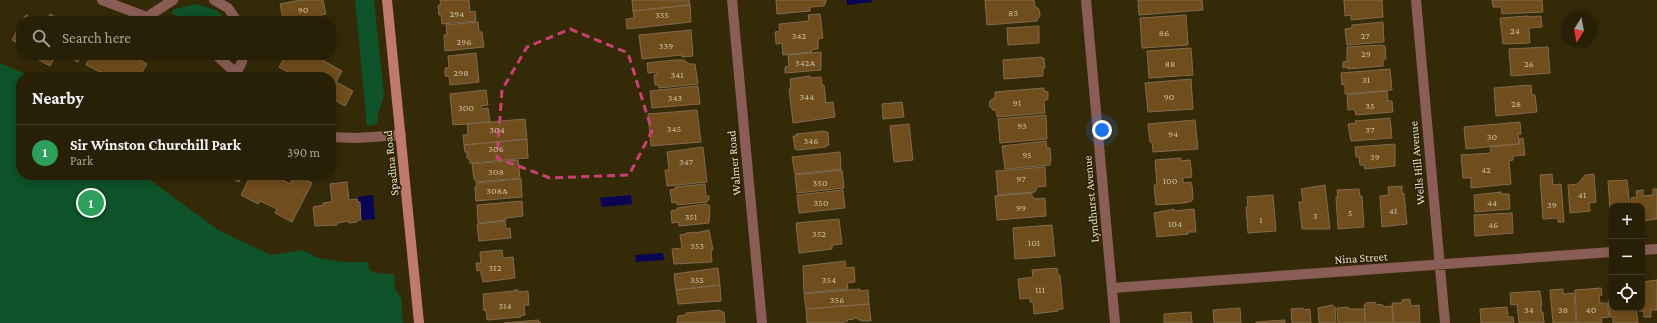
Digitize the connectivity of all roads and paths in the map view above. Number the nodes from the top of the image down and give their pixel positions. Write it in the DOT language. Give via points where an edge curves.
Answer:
graph roads {
  1 [pos="102,0"];
  2 [pos="173,0"];
  3 [pos="214,0"];
  4 [pos="388,0"];
  5 [pos="732,0"];
  6 [pos="1086,0"];
  7 [pos="1416,0"];
  8 [pos="144,16"];
  9 [pos="149,16"];
  10 [pos="234,16"];
  11 [pos="221,60"];
  12 [pos="242,60"];
  13 [pos="234,72"];
  14 [pos="238,72"];
  15 [pos="401,135"];
  16 [pos="336,137"];
  17 [pos="1657,249"];
  18 [pos="1645,250"];
  19 [pos="1609,252"];
  20 [pos="1440,265"];
  21 [pos="1112,288"];
  22 [pos="420,323"];
  23 [pos="762,323"];
  24 [pos="1115,323"];
  25 [pos="1445,323"];
  1 -- 8 [label="street"];
  2 -- 9 [label="street"];
  3 -- 10 [label="street" via="228,8"];
  4 -- 15 [label="street, Spadina Road"];
  5 -- 23 [label="street, Walmer Road"];
  6 -- 21 [label="street, Lyndhurst Avenue"];
  7 -- 20 [label="street, Wells Hill Avenue"];
  11 -- 13 [label="street"];
  12 -- 14 [label="street"];
  15 -- 16 [label="street"];
  15 -- 22 [label="street, Spadina Road"];
  17 -- 18 [label="street"];
  19 -- 20 [label="street, Nina Street"];
  20 -- 21 [label="street, Nina Street"];
  20 -- 25 [label="street, Wells Hill Avenue"];
  21 -- 24 [label="street, Lyndhurst Avenue"];
}
